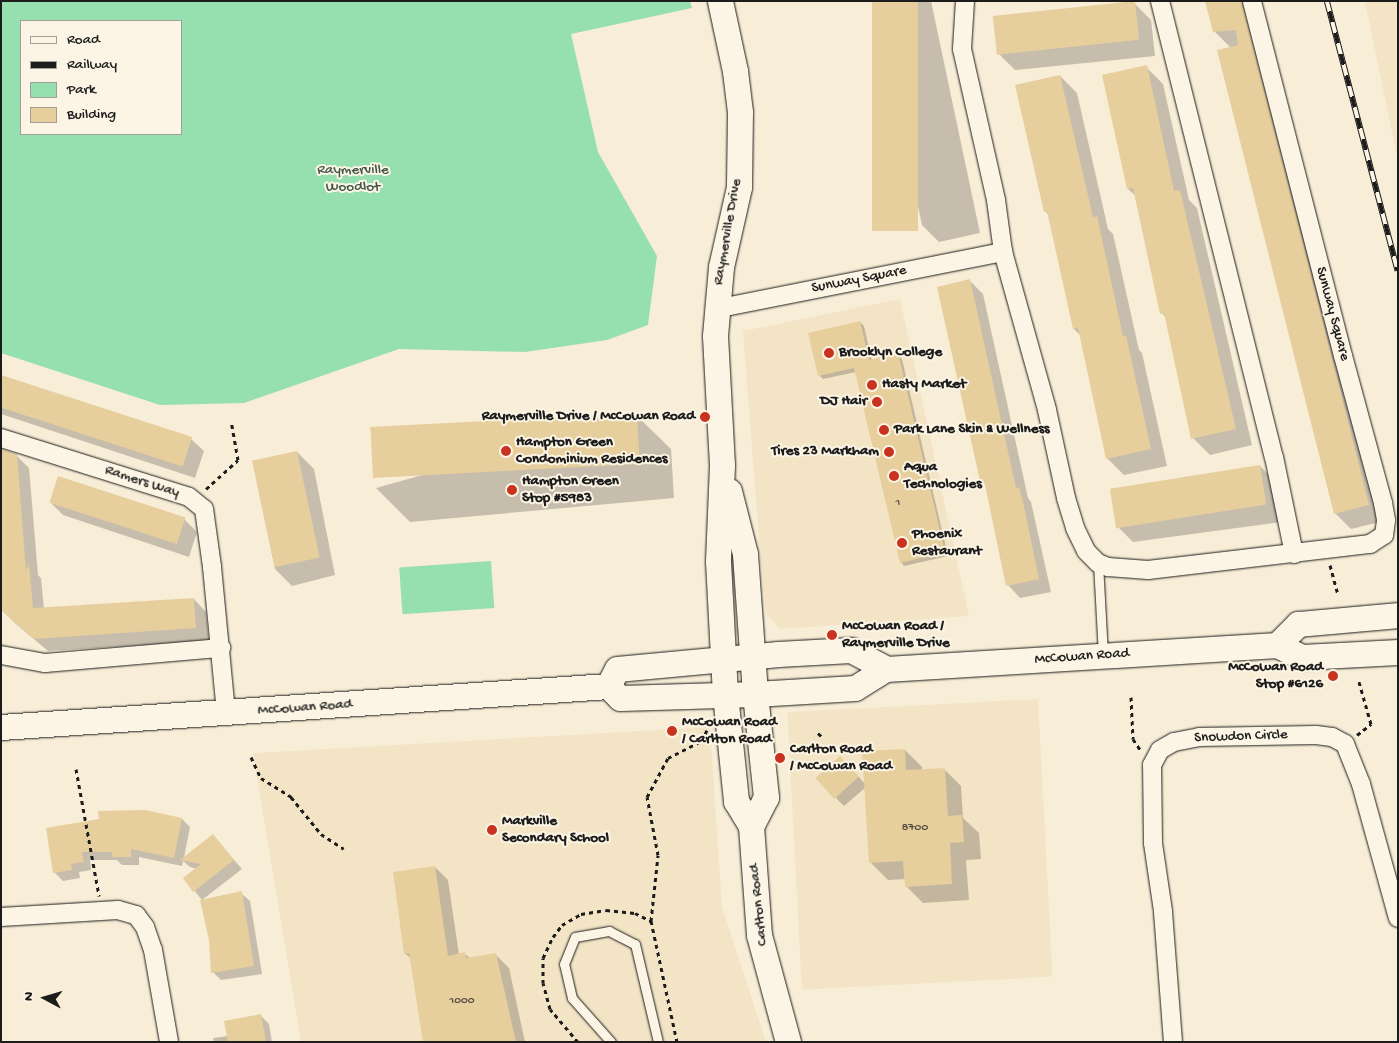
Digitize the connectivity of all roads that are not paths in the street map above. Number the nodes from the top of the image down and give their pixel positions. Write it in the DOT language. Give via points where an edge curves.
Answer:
graph roads {
  1 [pos="720,1"];
  2 [pos="965,1"];
  3 [pos="1160,1"];
  4 [pos="1252,1"];
  5 [pos="1003,252"];
  6 [pos="715,309"];
  7 [pos="1,438"];
  8 [pos="722,465"];
  9 [pos="1294,554"];
  10 [pos="1098,563"];
  11 [pos="1398,615"];
  12 [pos="1277,645"];
  13 [pos="221,648"];
  14 [pos="1398,652"];
  15 [pos="1,655"];
  16 [pos="752,656"];
  17 [pos="1102,656"];
  18 [pos="724,659"];
  19 [pos="886,669"];
  20 [pos="608,686"];
  21 [pos="726,694"];
  22 [pos="755,694"];
  23 [pos="226,713"];
  24 [pos="1,727"];
  25 [pos="751,826"];
  26 [pos="1,917"];
  27 [pos="1398,918"];
  28 [pos="169,1042"];
  29 [pos="611,1042"];
  30 [pos="658,1042"];
  31 [pos="788,1042"];
  32 [pos="1173,1042"];
  1 -- 6 [label="main road, Raymerville Drive" via="737,88 740,152 739,186 720,267"];
  2 -- 5 [label="street" via="962,49 996,200"];
  3 -- 9 [label="street" via="1272,448"];
  4 -- 9 [label="street, Sunway Square" via="1386,520 1384,535 1370,544"];
  5 -- 6 [label="street, Sunway Square"];
  5 -- 10 [label="street" via="1048,410 1075,528 1086,551"];
  6 -- 8 [label="main road, Raymerville Drive"];
  7 -- 13 [label="street, Ramers Way" via="189,497 204,509"];
  8 -- 16 [label="main road, Raymerville Drive" via="745,554"];
  8 -- 18 [label="main road, Raymerville Drive" via="718,561"];
  9 -- 10 [label="street, Sunway Square" via="1148,570 1108,567"];
  10 -- 17 [label="lane"];
  11 -- 12 [label="main road" via="1298,624"];
  12 -- 14 [label="main road, McCowan Road" via="1302,657"];
  12 -- 17 [label="main road, McCowan Road"];
  13 -- 15 [label="street" via="45,663"];
  13 -- 23 [label="street, Ramers Way"];
  16 -- 18 [label="main road"];
  16 -- 19 [label="main road" via="851,650"];
  16 -- 22 [label="main road, Raymerville Drive"];
  17 -- 19 [label="main road, McCowan Road"];
  18 -- 20 [label="main road" via="617,669"];
  18 -- 21 [label="main road, Carlton Road"];
  19 -- 22 [label="main road, McCowan Road" via="855,688"];
  20 -- 21 [label="main road, McCowan Road" via="620,698"];
  20 -- 23 [label="main road, McCowan Road"];
  21 -- 22 [label="main road, McCowan Road"];
  21 -- 25 [label="main road, Carlton Road" via="736,801"];
  22 -- 25 [label="main road" via="766,797"];
  23 -- 24 [label="main road, McCowan Road"];
  25 -- 31 [label="main road, Carlton Road" via="759,935"];
  26 -- 28 [label="street" via="118,910 136,915 145,927 153,950"];
  27 -- 32 [label="street, Snowdon Circle" via="1361,784 1345,744 1332,737 1316,735 1199,737 1174,742 1160,750 1152,765 1153,843 1163,911"];
  29 -- 30 [label="lane" via="572,998 564,964 576,938 609,931 635,944"];
}
